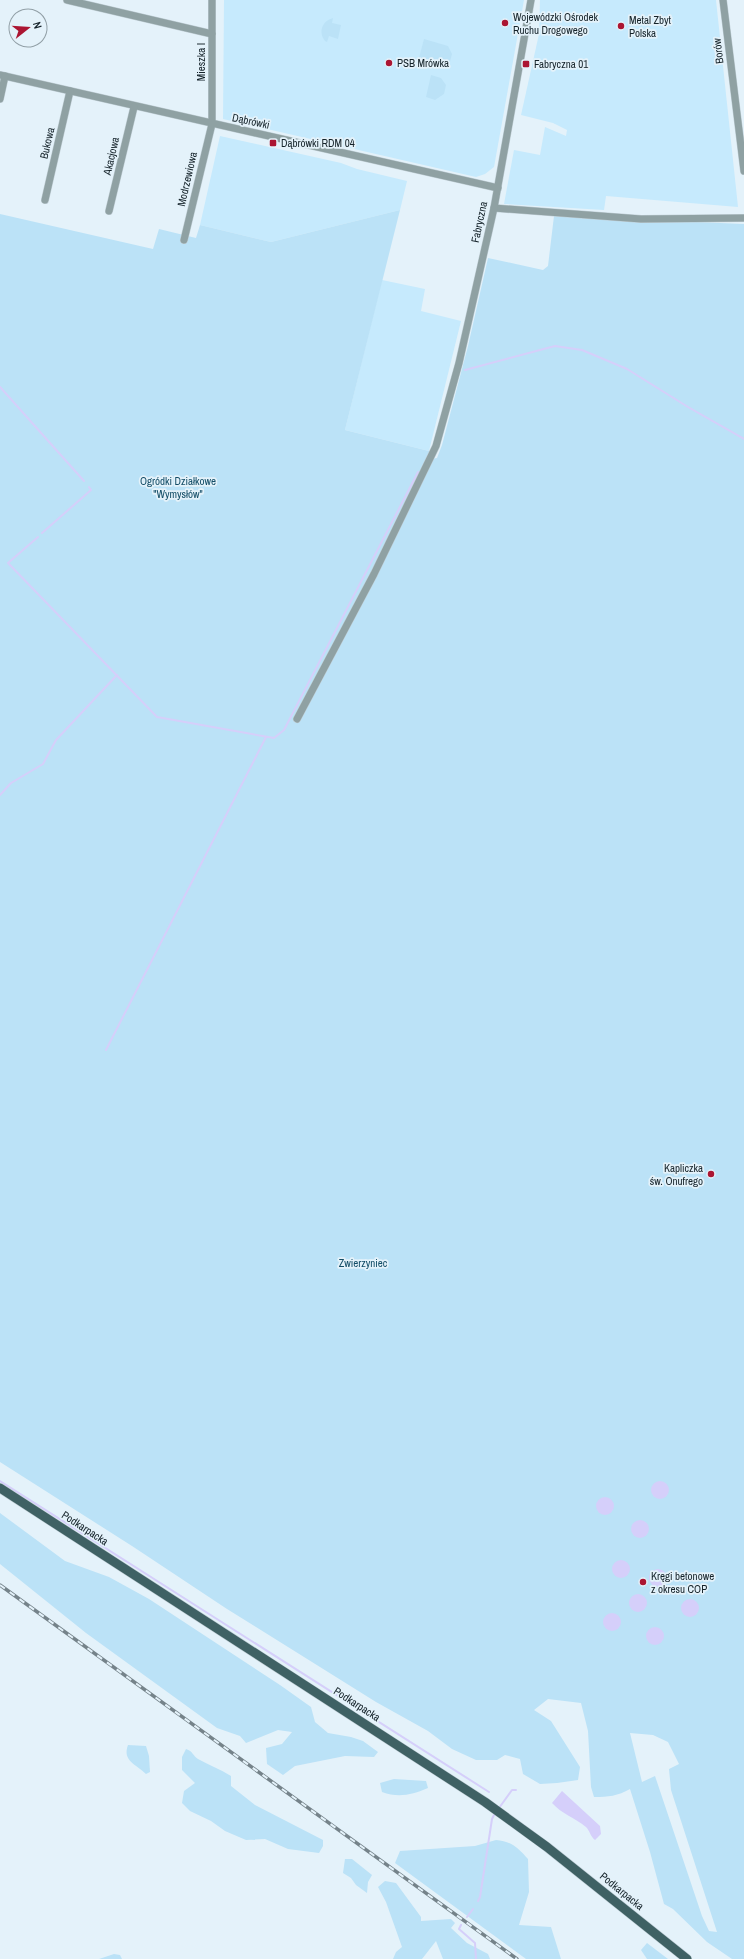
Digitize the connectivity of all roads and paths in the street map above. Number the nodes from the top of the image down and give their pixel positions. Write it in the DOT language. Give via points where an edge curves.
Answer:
graph roads {
  1 [pos="67,0"];
  2 [pos="212,0"];
  3 [pos="531,0"];
  4 [pos="723,0"];
  5 [pos="212,34"];
  6 [pos="2,76"];
  7 [pos="70,91"];
  8 [pos="0,99"];
  9 [pos="134,107"];
  10 [pos="212,124"];
  11 [pos="744,171"];
  12 [pos="498,188"];
  13 [pos="45,200"];
  14 [pos="494,208"];
  15 [pos="109,211"];
  16 [pos="744,218"];
  17 [pos="184,240"];
  18 [pos="297,719"];
  19 [pos="0,1488"];
  20 [pos="687,1959"];
  1 -- 5 [label="street"];
  2 -- 5 [label="street, Mieszka I"];
  3 -- 12 [label="street, Fabryczna"];
  4 -- 11 [label="street, Borów"];
  5 -- 10 [label="street, Mieszka I"];
  6 -- 7 [label="street, Dąbrówki"];
  6 -- 8 [label="street"];
  7 -- 9 [label="street, Dąbrówki"];
  7 -- 13 [label="street, Bukowa"];
  9 -- 10 [label="street, Dąbrówki"];
  9 -- 15 [label="street, Akacjowa"];
  10 -- 12 [label="street, Dąbrówki"];
  10 -- 17 [label="street, Modrzewiowa"];
  12 -- 14 [label="street, Fabryczna"];
  14 -- 16 [label="street" via="641,219"];
  14 -- 18 [label="street, Fabryczna" via="459,363 436,446 374,574"];
  19 -- 20 [label="main road, Podkarpacka" via="508,1818"];
}
